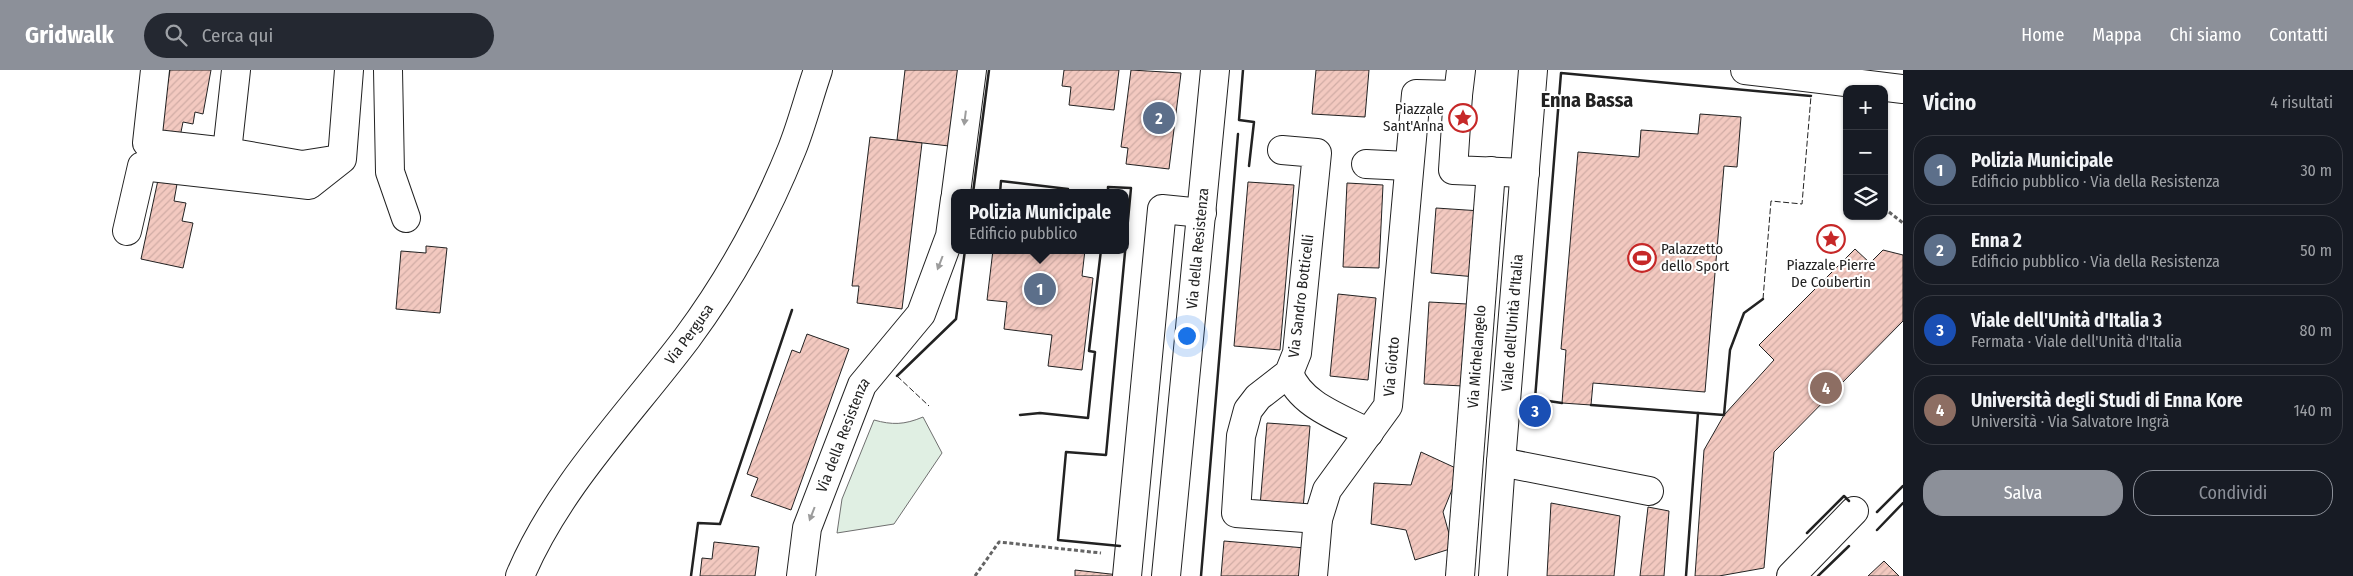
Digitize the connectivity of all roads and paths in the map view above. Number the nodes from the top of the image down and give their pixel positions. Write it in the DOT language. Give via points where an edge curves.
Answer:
graph roads {
  1 [pos="155,70"];
  2 [pos="236,70"];
  3 [pos="349,70"];
  4 [pos="388,70"];
  5 [pos="818,70"];
  6 [pos="972,70"];
  7 [pos="1215,70"];
  8 [pos="1534,70"];
  9 [pos="1745,70"];
  10 [pos="1460,82"];
  11 [pos="1903,89"];
  12 [pos="1282,150"];
  13 [pos="227,152"];
  14 [pos="342,159"];
  15 [pos="1366,164"];
  16 [pos="1408,166"];
  17 [pos="1491,171"];
  18 [pos="1525,173"];
  19 [pos="957,189"];
  20 [pos="1889,212"];
  21 [pos="1202,213"];
  22 [pos="406,218"];
  23 [pos="1903,222"];
  24 [pos="951,229"];
  25 [pos="127,231"];
  26 [pos="1289,373"];
  27 [pos="1369,433"];
  28 [pos="1500,462"];
  29 [pos="1137,478"];
  30 [pos="1176,481"];
  31 [pos="1649,491"];
  32 [pos="1854,511"];
  33 [pos="1318,519"];
  34 [pos="1128,568"];
  35 [pos="1166,575"];
  36 [pos="520,576"];
  37 [pos="801,576"];
  38 [pos="975,576"];
  39 [pos="1313,576"];
  40 [pos="1460,576"];
  41 [pos="1494,576"];
  42 [pos="1791,576"];
  1 -- 13 [label="street" via="147,143"];
  2 -- 13 [label="street"];
  3 -- 14 [label="street"];
  4 -- 22 [label="street" via="390,172"];
  5 -- 36 [label="street, Via Pergusa" via="792,148 762,216 725,283 688,337 552,513"];
  6 -- 19 [label="street, one-way"];
  7 -- 21 [label="street, Via della Resistenza"];
  8 -- 18 [label="street, Viale dell'Unità d'Italia"];
  9 -- 11 [label="street"];
  10 -- 16 [label="street, Via Giotto" via="1416,94"];
  10 -- 17 [label="street" via="1453,170"];
  12 -- 26 [label="street, Via Sandro Botticelli" via="1317,153 1297,353"];
  13 -- 14 [label="street" via="302,165"];
  14 -- 25 [label="street" via="309,186 142,166"];
  15 -- 16 [label="street"];
  16 -- 27 [label="street, Via Giotto" via="1388,406"];
  17 -- 18 [label="street"];
  17 -- 40 [label="street, Via Michelangelo"];
  18 -- 28 [label="street, Viale dell'Unità d'Italia"];
  20 -- 23 [label="path"];
  21 -- 29 [label="street" via="1162,209"];
  21 -- 30 [label="street, Via della Resistenza"];
  24 -- 37 [label="street, Via della Resistenza, one-way" via="921,314 862,385 807,528"];
  26 -- 27 [label="street" via="1293,386 1308,400"];
  26 -- 33 [label="street, Via Sandro Botticelli" via="1258,397 1248,410 1242,436 1236,513"];
  27 -- 33 [label="street, Via Giotto" via="1327,490"];
  28 -- 31 [label="street"];
  28 -- 41 [label="street, Viale dell'Unità d'Italia"];
  29 -- 30 [label="street"];
  29 -- 34 [label="street"];
  30 -- 35 [label="street, Via della Resistenza"];
  32 -- 42 [label="street"];
  33 -- 39 [label="street, Via Giotto"];
  34 -- 35 [label="street"];
  34 -- 38 [label="path" via="999,542"];
}
